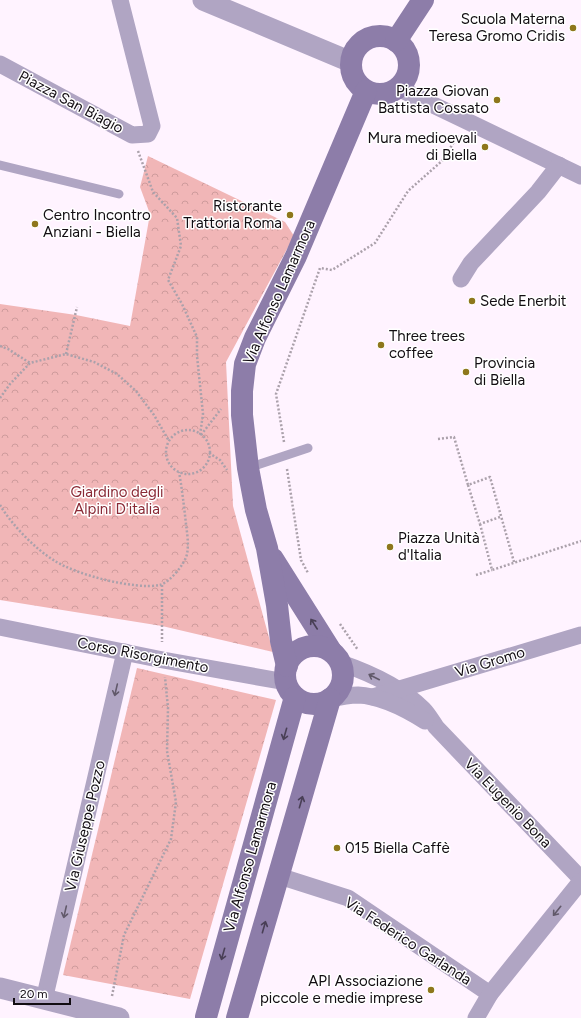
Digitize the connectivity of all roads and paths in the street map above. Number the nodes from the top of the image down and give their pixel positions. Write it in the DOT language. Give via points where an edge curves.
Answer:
graph roads {
  1 [pos="120,0"];
  2 [pos="203,0"];
  3 [pos="423,0"];
  4 [pos="396,41"];
  5 [pos="351,62"];
  6 [pos="0,64"];
  7 [pos="398,88"];
  8 [pos="366,91"];
  9 [pos="467,121"];
  10 [pos="132,135"];
  11 [pos="0,165"];
  12 [pos="559,165"];
  13 [pos="581,176"];
  14 [pos="119,194"];
  15 [pos="461,279"];
  16 [pos="77,307"];
  17 [pos="0,346"];
  18 [pos="66,354"];
  19 [pos="30,363"];
  20 [pos="242,391"];
  21 [pos="0,398"];
  22 [pos="200,435"];
  23 [pos="438,439"];
  24 [pos="169,441"];
  25 [pos="308,448"];
  26 [pos="286,456"];
  27 [pos="248,468"];
  28 [pos="179,472"];
  29 [pos="468,485"];
  30 [pos="0,505"];
  31 [pos="500,517"];
  32 [pos="480,524"];
  33 [pos="581,541"];
  34 [pos="267,548"];
  35 [pos="514,562"];
  36 [pos="492,570"];
  37 [pos="476,575"];
  38 [pos="311,578"];
  39 [pos="162,585"];
  40 [pos="338,622"];
  41 [pos="0,627"];
  42 [pos="581,635"];
  43 [pos="125,652"];
  44 [pos="361,654"];
  45 [pos="336,658"];
  46 [pos="163,660"];
  47 [pos="290,681"];
  48 [pos="398,689"];
  49 [pos="373,697"];
  50 [pos="330,699"];
  51 [pos="436,727"];
  52 [pos="280,876"];
  53 [pos="581,880"];
  54 [pos="0,988"];
  55 [pos="490,994"];
  56 [pos="44,1000"];
  57 [pos="114,1017"];
  58 [pos="208,1018"];
  59 [pos="237,1018"];
  60 [pos="476,1018"];
  1 -- 10 [label="street, Piazza San Biagio" via="152,126 148,134"];
  2 -- 5 [label="street"];
  3 -- 4 [label="main road"];
  4 -- 5 [label="main road" via="382,36 367,38 359,44"];
  4 -- 7 [label="main road" via="407,54 409,63 408,73"];
  5 -- 8 [label="main road" via="354,79"];
  6 -- 10 [label="street, Piazza San Biagio"];
  7 -- 8 [label="main road" via="380,94"];
  7 -- 9 [label="street"];
  8 -- 20 [label="main road, Via Alfonso Lamarmora" via="296,256 255,338 245,364"];
  9 -- 12 [label="street"];
  9 -- 26 [label="path" via="443,160 408,191 375,243 332,270 320,268 276,394"];
  10 -- 22 [label="path" via="152,192 177,218 181,246 168,280 197,337 196,356 203,414"];
  11 -- 14 [label="lane"];
  12 -- 13 [label="street"];
  12 -- 15 [label="street" via="538,192 471,263"];
  16 -- 18 [label="path"];
  17 -- 19 [label="path"];
  18 -- 19 [label="path"];
  18 -- 24 [label="path" via="94,362 117,374 136,391"];
  19 -- 21 [label="path"];
  20 -- 22 [label="path" via="228,401"];
  20 -- 27 [label="main road, Via Alfonso Lamarmora" via="244,443"];
  22 -- 24 [label="path" via="194,432 180,432"];
  22 -- 28 [label="path" via="208,446 208,460 193,474"];
  23 -- 29 [label="path" via="454,437"];
  24 -- 28 [label="path" via="166,448 168,462"];
  25 -- 26 [label="lane"];
  26 -- 27 [label="lane"];
  26 -- 38 [label="path" via="301,560"];
  27 -- 34 [label="main road, Via Alfonso Lamarmora"];
  28 -- 39 [label="path" via="188,539 187,554 179,571"];
  29 -- 31 [label="path" via="490,477"];
  29 -- 32 [label="path"];
  30 -- 39 [label="path" via="6,516 28,540 55,562 112,582 144,586"];
  31 -- 32 [label="path"];
  31 -- 35 [label="path"];
  32 -- 36 [label="path"];
  33 -- 35 [label="path"];
  45 -- 34 [label="main road, Via Alfonso Lamarmora, one-way"];
  34 -- 47 [label="main road, Via Alfonso Lamarmora" via="281,641"];
  35 -- 36 [label="path"];
  36 -- 37 [label="path"];
  39 -- 46 [label="path"];
  40 -- 44 [label="path"];
  41 -- 43 [label="street, Corso Risorgimento"];
  42 -- 48 [label="street, Via Gromo"];
  43 -- 46 [label="street, Corso Risorgimento"];
  43 -- 56 [label="street, Via Giuseppe Pozzo, one-way"];
  45 -- 47 [label="main road, Via Alfonso Lamarmora" via="319,647 306,648 291,658"];
  48 -- 45 [label="street, Via Eugenio Bona, one-way"];
  45 -- 50 [label="main road, Via Alfonso Lamarmora" via="343,673 342,683 338,692"];
  46 -- 47 [label="street, Corso Risorgimento"];
  46 -- 57 [label="path" via="168,708 167,751 176,802 172,839 124,935"];
  47 -- 50 [label="main road" via="303,702 322,703"];
  47 -- 58 [label="main road, Via Alfonso Lamarmora, one-way"];
  48 -- 49 [label="street, Via Eugenio Bona"];
  48 -- 51 [label="street, Via Eugenio Bona" via="424,710"];
  49 -- 50 [label="street, Via Eugenio Bona" via="358,695"];
  49 -- 51 [label="street, Via Eugenio Bona" via="420,717"];
  52 -- 50 [label="main road, Via Alfonso Lamarmora, one-way"];
  51 -- 53 [label="street, Via Eugenio Bona"];
  52 -- 55 [label="street, Via Federico Garlanda" via="348,898"];
  59 -- 52 [label="main road, Via Alfonso Lamarmora, one-way"];
  53 -- 55 [label="street, one-way"];
  54 -- 56 [label="street"];
  55 -- 60 [label="street"];
  56 -- 57 [label="street"];
}
